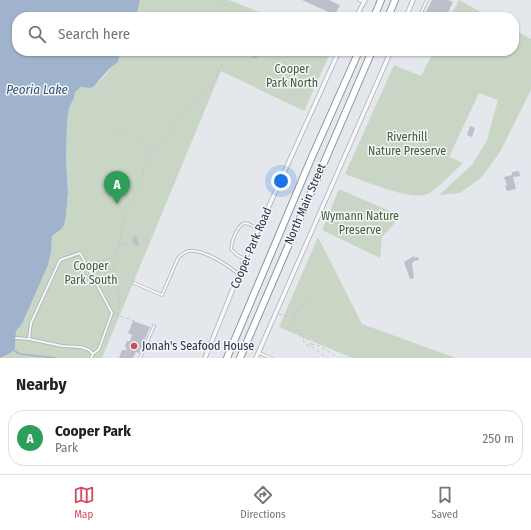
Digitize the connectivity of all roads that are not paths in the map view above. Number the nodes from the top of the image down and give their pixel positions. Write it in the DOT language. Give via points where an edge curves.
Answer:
graph roads {
  1 [pos="359,0"];
  2 [pos="381,0"];
  3 [pos="395,0"];
  4 [pos="413,0"];
  5 [pos="426,0"];
  6 [pos="364,1"];
  7 [pos="358,12"];
  8 [pos="376,12"];
  9 [pos="390,12"];
  10 [pos="408,12"];
  11 [pos="421,12"];
  12 [pos="337,56"];
  13 [pos="357,56"];
  14 [pos="370,56"];
  15 [pos="389,56"];
  16 [pos="259,230"];
  17 [pos="246,259"];
  18 [pos="239,275"];
  19 [pos="134,283"];
  20 [pos="154,326"];
  21 [pos="16,338"];
  22 [pos="29,339"];
  23 [pos="258,353"];
  24 [pos="93,354"];
  25 [pos="91,358"];
  26 [pos="140,358"];
  27 [pos="205,358"];
  28 [pos="227,358"];
  29 [pos="240,358"];
  30 [pos="256,358"];
  31 [pos="270,358"];
  1 -- 6 [label="lane"];
  2 -- 8 [label="highway"];
  3 -- 9 [label="highway"];
  4 -- 10 [label="street"];
  5 -- 11 [label="lane"];
  6 -- 7 [label="street"];
  12 -- 16 [label="street, Cooper Park Road"];
  13 -- 28 [label="highway, North Main Street"];
  14 -- 29 [label="highway, North Main Street"];
  15 -- 23 [label="street"];
  16 -- 17 [label="street, Cooper Park Road"];
  16 -- 17 [label="lane" via="244,223 236,231 231,249"];
  17 -- 18 [label="street, Cooper Park Road"];
  18 -- 19 [label="lane" via="210,257 189,251 178,258 162,295"];
  18 -- 27 [label="street, Cooper Park Road"];
  20 -- 26 [label="lane"];
  21 -- 22 [label="lane"];
  22 -- 24 [label="lane" via="81,347"];
  22 -- 24 [label="lane" via="31,323 60,260 80,253 112,313 99,349"];
  23 -- 30 [label="street"];
  23 -- 31 [label="lane"];
  24 -- 25 [label="lane"];
}
